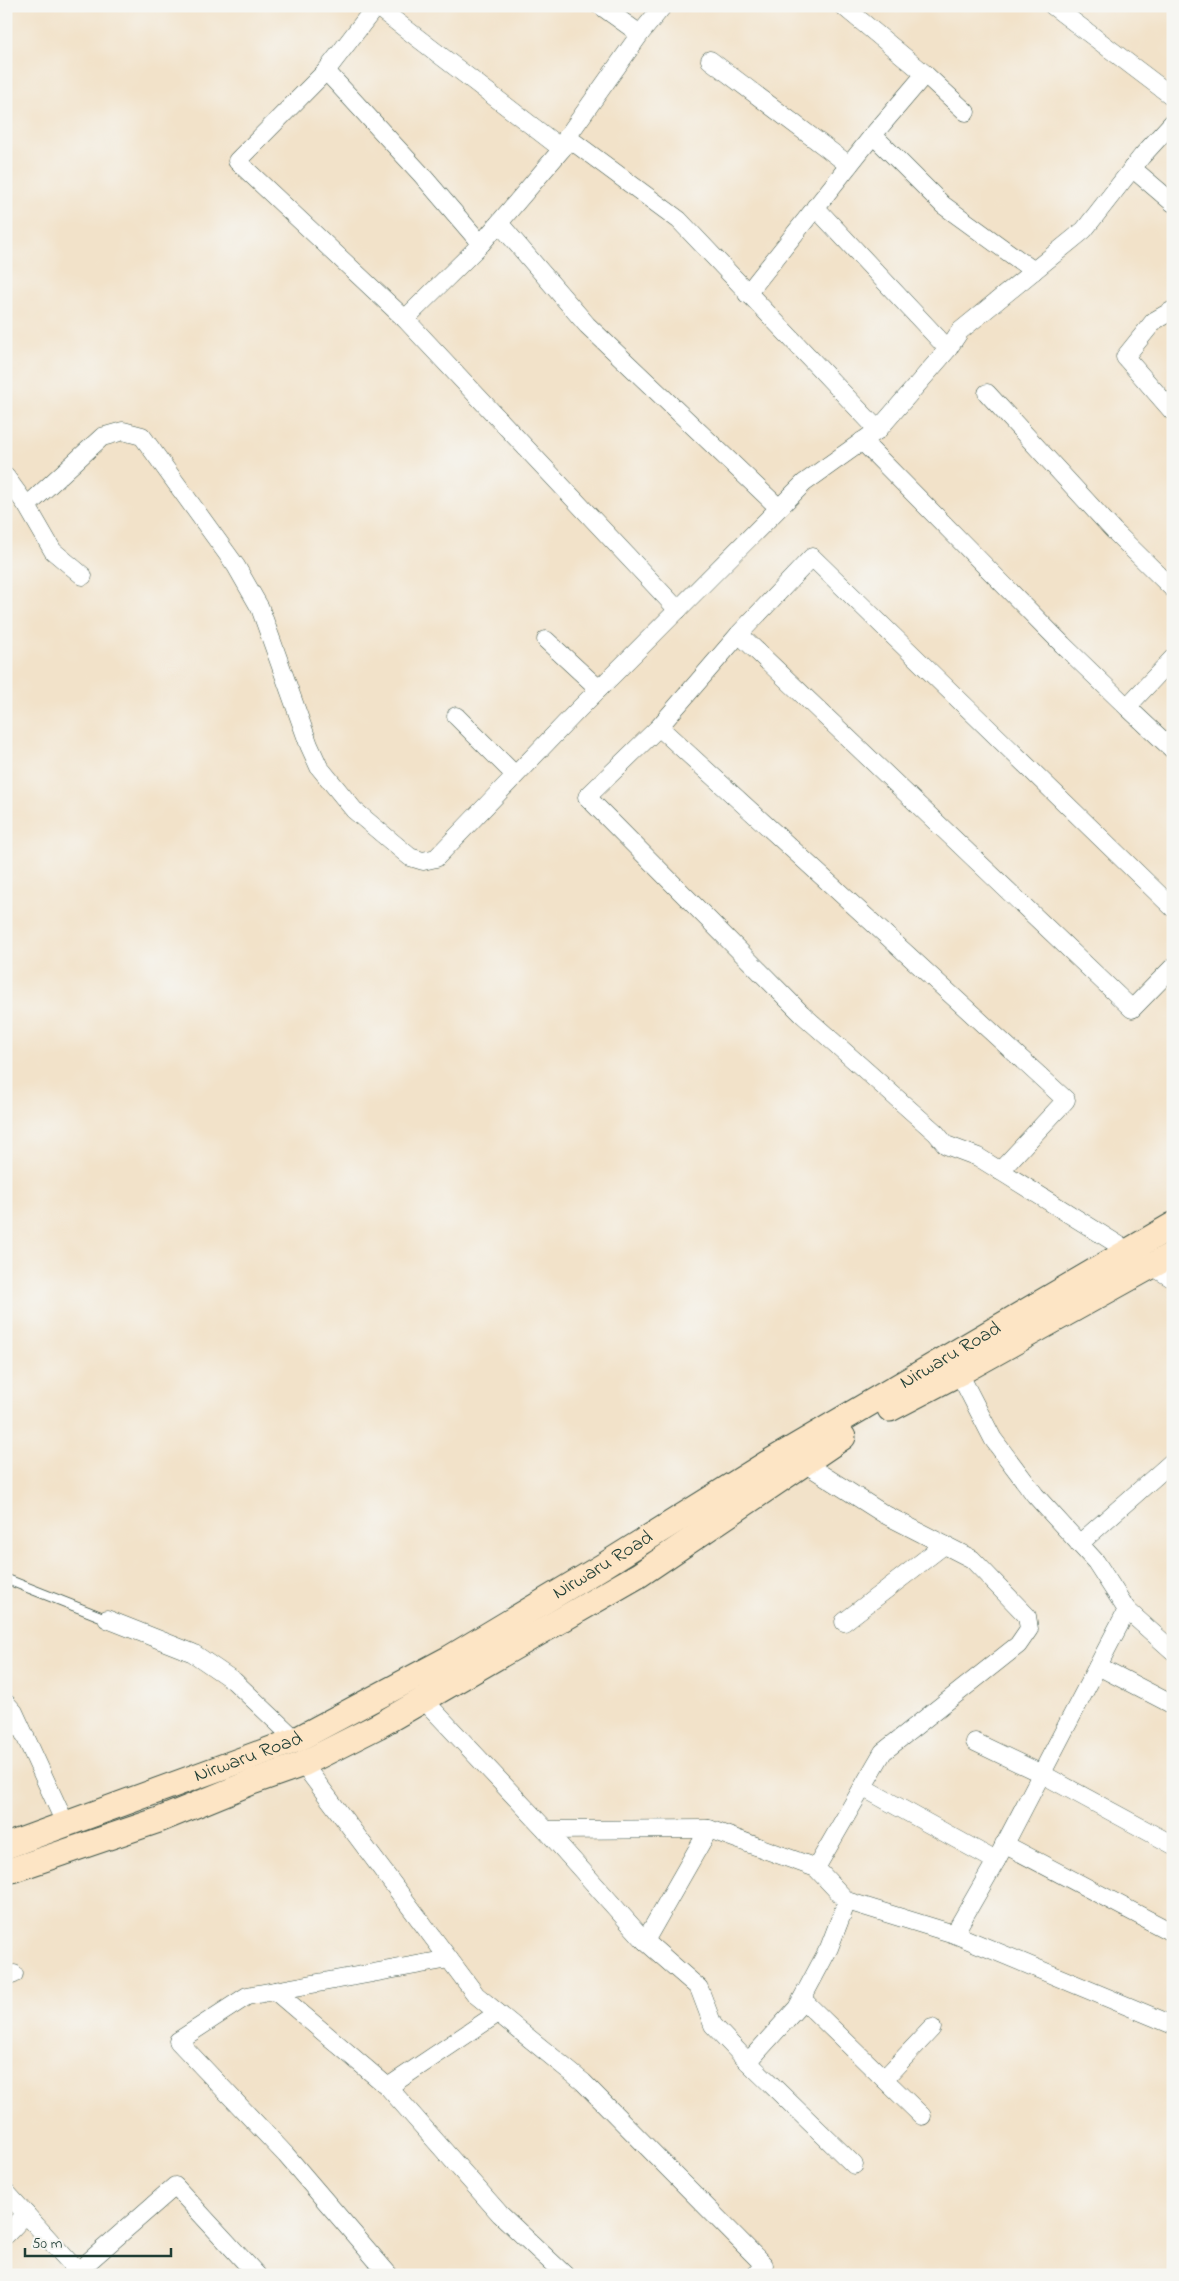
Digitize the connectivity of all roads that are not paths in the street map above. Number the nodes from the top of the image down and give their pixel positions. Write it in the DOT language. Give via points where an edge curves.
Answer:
graph roads {
  1 [pos="376,6"];
  2 [pos="601,6"];
  3 [pos="663,6"];
  4 [pos="843,6"];
  5 [pos="1053,6"];
  6 [pos="640,34"];
  7 [pos="710,60"];
  8 [pos="326,71"];
  9 [pos="925,74"];
  10 [pos="1173,97"];
  11 [pos="966,112"];
  12 [pos="1173,122"];
  13 [pos="873,136"];
  14 [pos="564,143"];
  15 [pos="849,165"];
  16 [pos="1132,168"];
  17 [pos="1173,203"];
  18 [pos="816,207"];
  19 [pos="499,223"];
  20 [pos="481,244"];
  21 [pos="1034,271"];
  22 [pos="748,294"];
  23 [pos="1173,310"];
  24 [pos="405,319"];
  25 [pos="948,348"];
  26 [pos="986,393"];
  27 [pos="1173,412"];
  28 [pos="878,430"];
  29 [pos="862,441"];
  30 [pos="6,477"];
  31 [pos="27,506"];
  32 [pos="779,508"];
  33 [pos="83,576"];
  34 [pos="1173,589"];
  35 [pos="678,610"];
  36 [pos="739,634"];
  37 [pos="546,640"];
  38 [pos="1173,658"];
  39 [pos="599,689"];
  40 [pos="1127,707"];
  41 [pos="456,716"];
  42 [pos="659,727"];
  43 [pos="1173,750"];
  44 [pos="515,775"];
  45 [pos="1173,908"];
  46 [pos="1173,968"];
  47 [pos="1000,1171"];
  48 [pos="1173,1225"];
  49 [pos="1127,1252"];
  50 [pos="1166,1266"];
  51 [pos="959,1373"];
  52 [pos="1173,1461"];
  53 [pos="804,1463"];
  54 [pos="1080,1544"];
  55 [pos="944,1545"];
  56 [pos="6,1579"];
  57 [pos="1127,1610"];
  58 [pos="107,1619"];
  59 [pos="844,1622"];
  60 [pos="1173,1651"];
  61 [pos="1098,1666"];
  62 [pos="423,1699"];
  63 [pos="6,1703"];
  64 [pos="1173,1705"];
  65 [pos="295,1740"];
  66 [pos="976,1742"];
  67 [pos="304,1763"];
  68 [pos="1042,1774"];
  69 [pos="864,1788"];
  70 [pos="65,1823"];
  71 [pos="709,1829"];
  72 [pos="546,1830"];
  73 [pos="1004,1844"];
  74 [pos="1173,1845"];
  75 [pos="6,1846"];
  76 [pos="996,1862"];
  77 [pos="816,1868"];
  78 [pos="6,1872"];
  79 [pos="848,1901"];
  80 [pos="1173,1933"];
  81 [pos="954,1934"];
  82 [pos="645,1941"];
  83 [pos="449,1959"];
  84 [pos="275,1991"];
  85 [pos="802,1999"];
  86 [pos="498,2013"];
  87 [pos="1173,2025"];
  88 [pos="932,2028"];
  89 [pos="748,2062"];
  90 [pos="884,2079"];
  91 [pos="388,2087"];
  92 [pos="922,2116"];
  93 [pos="854,2165"];
  94 [pos="6,2192"];
  95 [pos="26,2214"];
  96 [pos="6,2235"];
  97 [pos="80,2273"];
  98 [pos="256,2275"];
  99 [pos="389,2275"];
  100 [pos="565,2275"];
  101 [pos="755,2275"];
  1 -- 8 [label="street"];
  1 -- 14 [label="street"];
  2 -- 6 [label="street"];
  3 -- 6 [label="street"];
  4 -- 9 [label="street"];
  5 -- 10 [label="street"];
  6 -- 14 [label="street"];
  7 -- 15 [label="street"];
  8 -- 20 [label="street"];
  8 -- 24 [label="street" via="237,161"];
  9 -- 11 [label="street"];
  9 -- 13 [label="street"];
  12 -- 16 [label="street"];
  13 -- 15 [label="street"];
  13 -- 21 [label="street" via="943,205"];
  14 -- 19 [label="street"];
  14 -- 22 [label="street" via="679,220"];
  15 -- 18 [label="street"];
  16 -- 17 [label="street"];
  16 -- 21 [label="street" via="1084,230"];
  18 -- 22 [label="street"];
  18 -- 25 [label="street"];
  19 -- 20 [label="street"];
  19 -- 32 [label="street" via="587,325"];
  20 -- 24 [label="street"];
  21 -- 25 [label="street" via="960,331"];
  22 -- 28 [label="street"];
  23 -- 27 [label="street" via="1154,320 1125,357"];
  24 -- 35 [label="street"];
  25 -- 28 [label="street"];
  26 -- 34 [label="street"];
  28 -- 29 [label="street"];
  29 -- 32 [label="street" via="804,483"];
  29 -- 40 [label="street"];
  30 -- 31 [label="street"];
  31 -- 33 [label="street" via="53,551"];
  31 -- 44 [label="street" via="102,437 123,431 142,436 236,566 260,608 309,746 320,767 354,810 410,857 422,861 436,858"];
  32 -- 35 [label="street"];
  35 -- 39 [label="street"];
  36 -- 42 [label="street"];
  36 -- 45 [label="street" via="812,557"];
  36 -- 46 [label="street" via="1132,1008"];
  37 -- 39 [label="street"];
  38 -- 40 [label="street"];
  39 -- 44 [label="street"];
  40 -- 43 [label="street"];
  41 -- 44 [label="street"];
  42 -- 47 [label="street" via="1066,1100"];
  42 -- 47 [label="street" via="587,797 802,1014 946,1145 978,1157"];
  47 -- 49 [label="street"];
  48 -- 49 [label="street, Nirwaru Road"];
  49 -- 50 [label="street"];
  49 -- 65 [label="street, Nirwaru Road" via="774,1459 448,1659"];
  50 -- 51 [label="street, Nirwaru Road"];
  51 -- 53 [label="street, Nirwaru Road" via="865,1421"];
  51 -- 54 [label="street" via="993,1439 1035,1495"];
  52 -- 54 [label="street"];
  53 -- 55 [label="street" via="884,1514"];
  53 -- 62 [label="street, Nirwaru Road" via="639,1575"];
  54 -- 57 [label="street" via="1096,1562"];
  55 -- 59 [label="street"];
  55 -- 69 [label="street" via="972,1559 1026,1616 1029,1628 1018,1645 883,1752"];
  56 -- 58 [label="lane"];
  57 -- 60 [label="street"];
  57 -- 61 [label="street"];
  58 -- 65 [label="street" via="193,1653 234,1681"];
  61 -- 64 [label="street"];
  61 -- 68 [label="street"];
  62 -- 67 [label="street, Nirwaru Road"];
  62 -- 72 [label="street"];
  63 -- 70 [label="street" via="14,1712"];
  65 -- 67 [label="street"];
  65 -- 70 [label="street, Nirwaru Road"];
  66 -- 68 [label="street"];
  67 -- 78 [label="street, Nirwaru Road" via="159,1820"];
  67 -- 83 [label="street"];
  68 -- 73 [label="street"];
  68 -- 74 [label="street"];
  69 -- 76 [label="street"];
  69 -- 77 [label="street"];
  70 -- 75 [label="street, Nirwaru Road"];
  71 -- 72 [label="street"];
  71 -- 77 [label="street"];
  71 -- 82 [label="street"];
  72 -- 82 [label="street"];
  73 -- 76 [label="street"];
  73 -- 80 [label="street"];
  76 -- 81 [label="street"];
  77 -- 79 [label="street"];
  79 -- 81 [label="street"];
  79 -- 85 [label="street" via="829,1948"];
  81 -- 87 [label="street"];
  82 -- 89 [label="street" via="699,1988 713,2025"];
  83 -- 84 [label="street"];
  83 -- 86 [label="street" via="476,1994"];
  84 -- 91 [label="street"];
  84 -- 99 [label="street" via="247,1996 178,2041 286,2155"];
  85 -- 89 [label="street"];
  85 -- 90 [label="street"];
  86 -- 91 [label="street"];
  86 -- 101 [label="street" via="583,2082 764,2265"];
  88 -- 90 [label="street"];
  89 -- 93 [label="street"];
  90 -- 92 [label="street"];
  91 -- 100 [label="street" via="500,2214"];
  94 -- 95 [label="street"];
  95 -- 96 [label="street"];
  95 -- 97 [label="street"];
  97 -- 98 [label="street" via="175,2186"];
}
